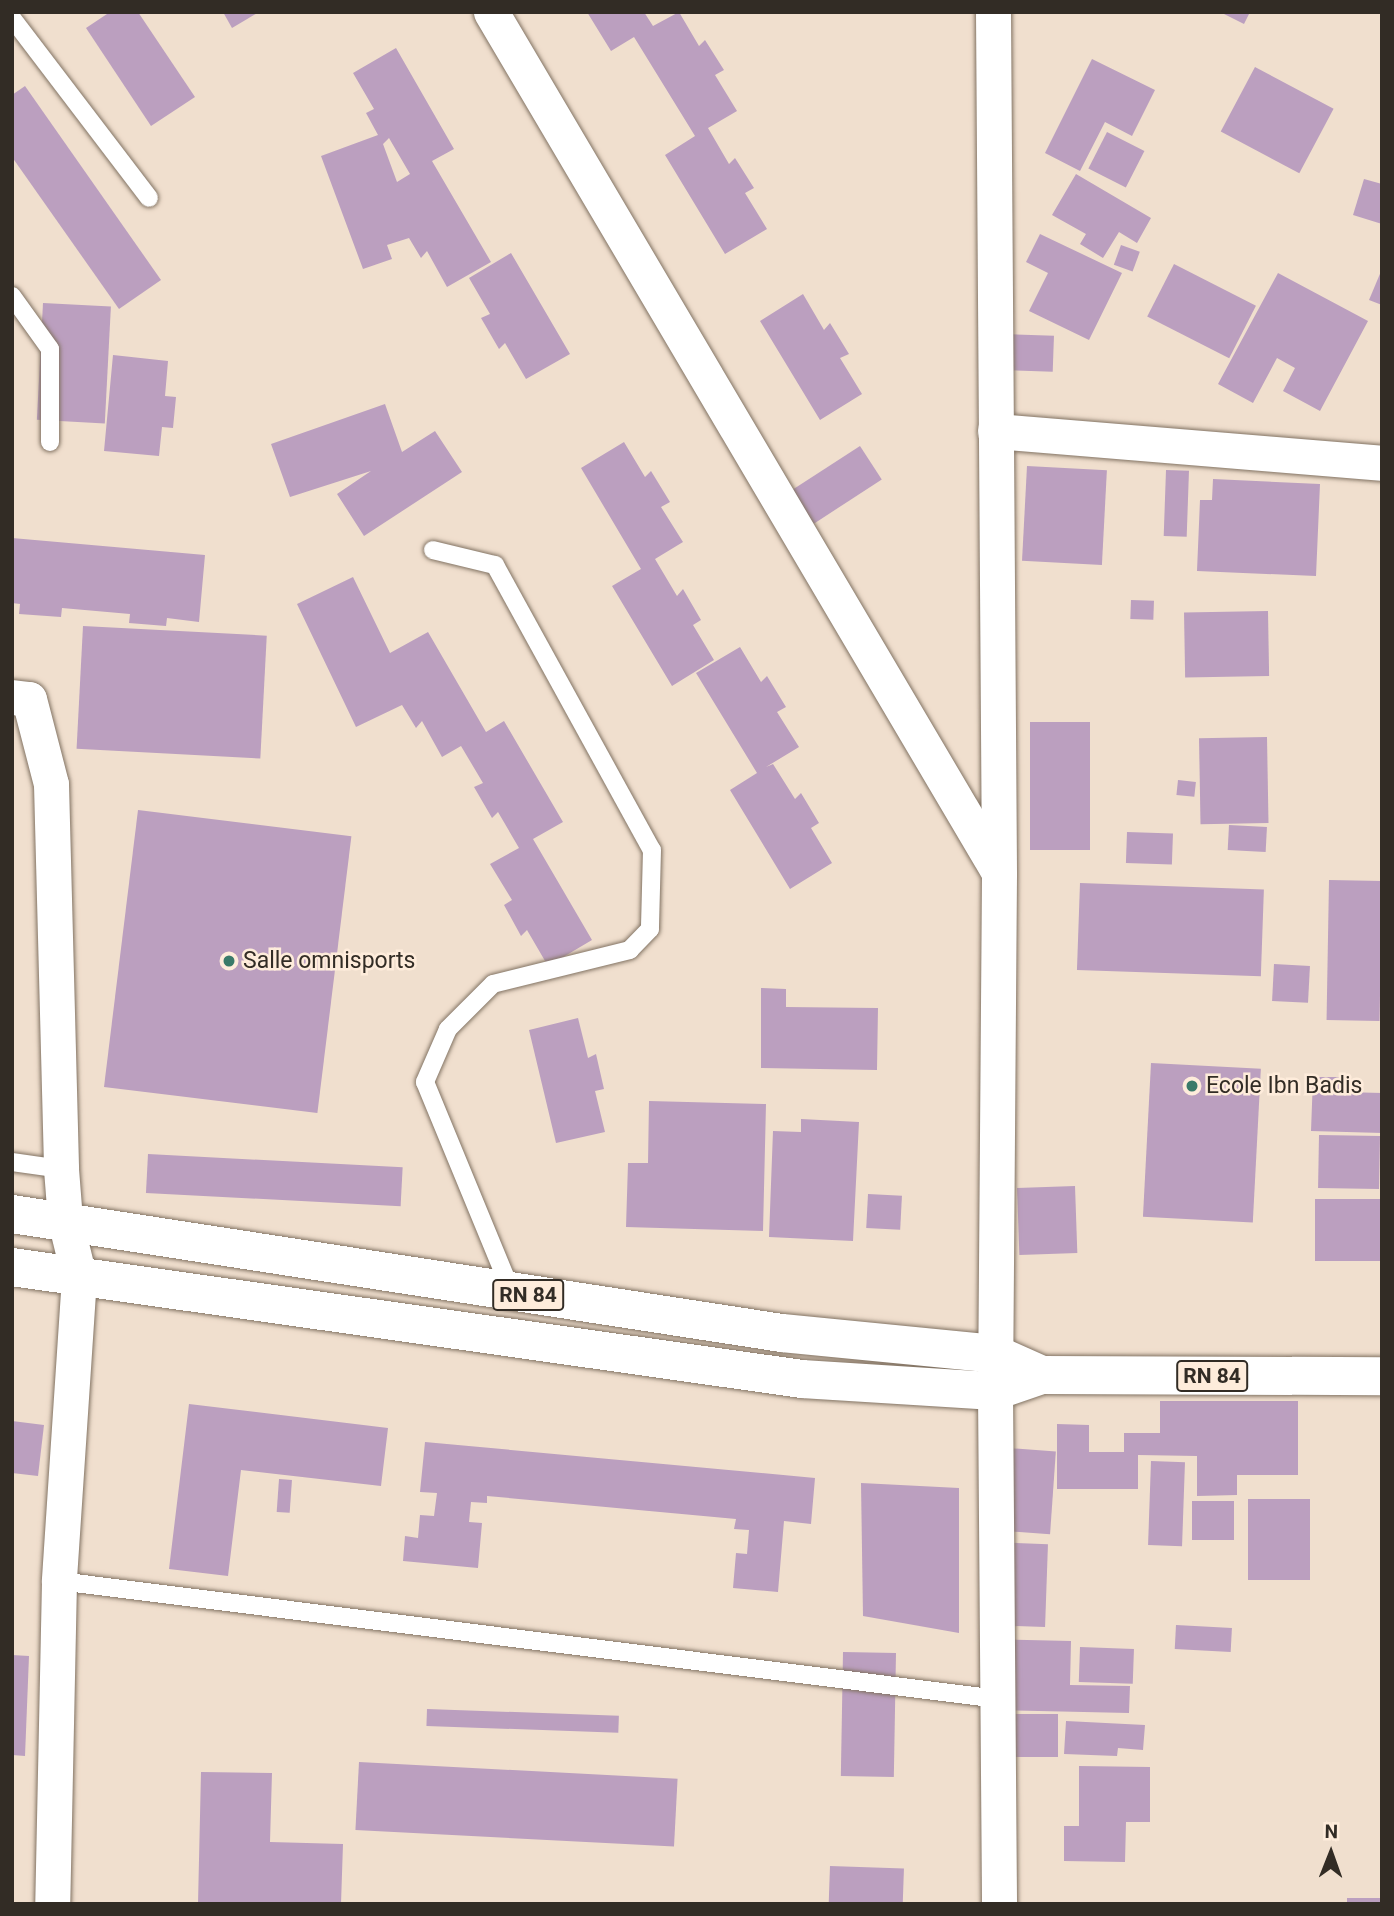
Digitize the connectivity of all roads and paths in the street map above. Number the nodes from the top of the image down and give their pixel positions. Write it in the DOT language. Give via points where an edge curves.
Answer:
graph roads {
  1 [pos="491,12"];
  2 [pos="993,12"];
  3 [pos="12,18"];
  4 [pos="149,198"];
  5 [pos="12,296"];
  6 [pos="995,430"];
  7 [pos="50,442"];
  8 [pos="1382,463"];
  9 [pos="433,550"];
  10 [pos="12,697"];
  11 [pos="999,874"];
  12 [pos="12,1161"];
  13 [pos="61,1169"];
  14 [pos="12,1214"];
  15 [pos="65,1220"];
  16 [pos="12,1267"];
  17 [pos="79,1277"];
  18 [pos="512,1293"];
  19 [pos="995,1372"];
  20 [pos="1382,1376"];
  21 [pos="59,1581"];
  22 [pos="998,1699"];
  23 [pos="52,1904"];
  24 [pos="999,1904"];
  1 -- 11 [label="street"];
  2 -- 6 [label="street"];
  3 -- 4 [label="lane"];
  5 -- 7 [label="lane" via="50,349"];
  6 -- 8 [label="street"];
  6 -- 11 [label="street"];
  9 -- 18 [label="lane" via="495,565 652,850 650,929 629,950 493,985 448,1029 425,1083"];
  10 -- 13 [label="street" via="29,699 51,784"];
  11 -- 19 [label="street"];
  12 -- 13 [label="lane"];
  13 -- 15 [label="street"];
  14 -- 15 [label="main road, RN 84"];
  15 -- 17 [label="street"];
  15 -- 18 [label="main road, RN 84"];
  16 -- 17 [label="main road, RN 84"];
  17 -- 19 [label="main road, RN 84" via="802,1379"];
  17 -- 21 [label="street"];
  18 -- 19 [label="main road, RN 84" via="782,1333"];
  19 -- 20 [label="main road, RN 84"];
  19 -- 22 [label="street"];
  21 -- 22 [label="lane"];
  21 -- 23 [label="street"];
  22 -- 24 [label="street"];
}
